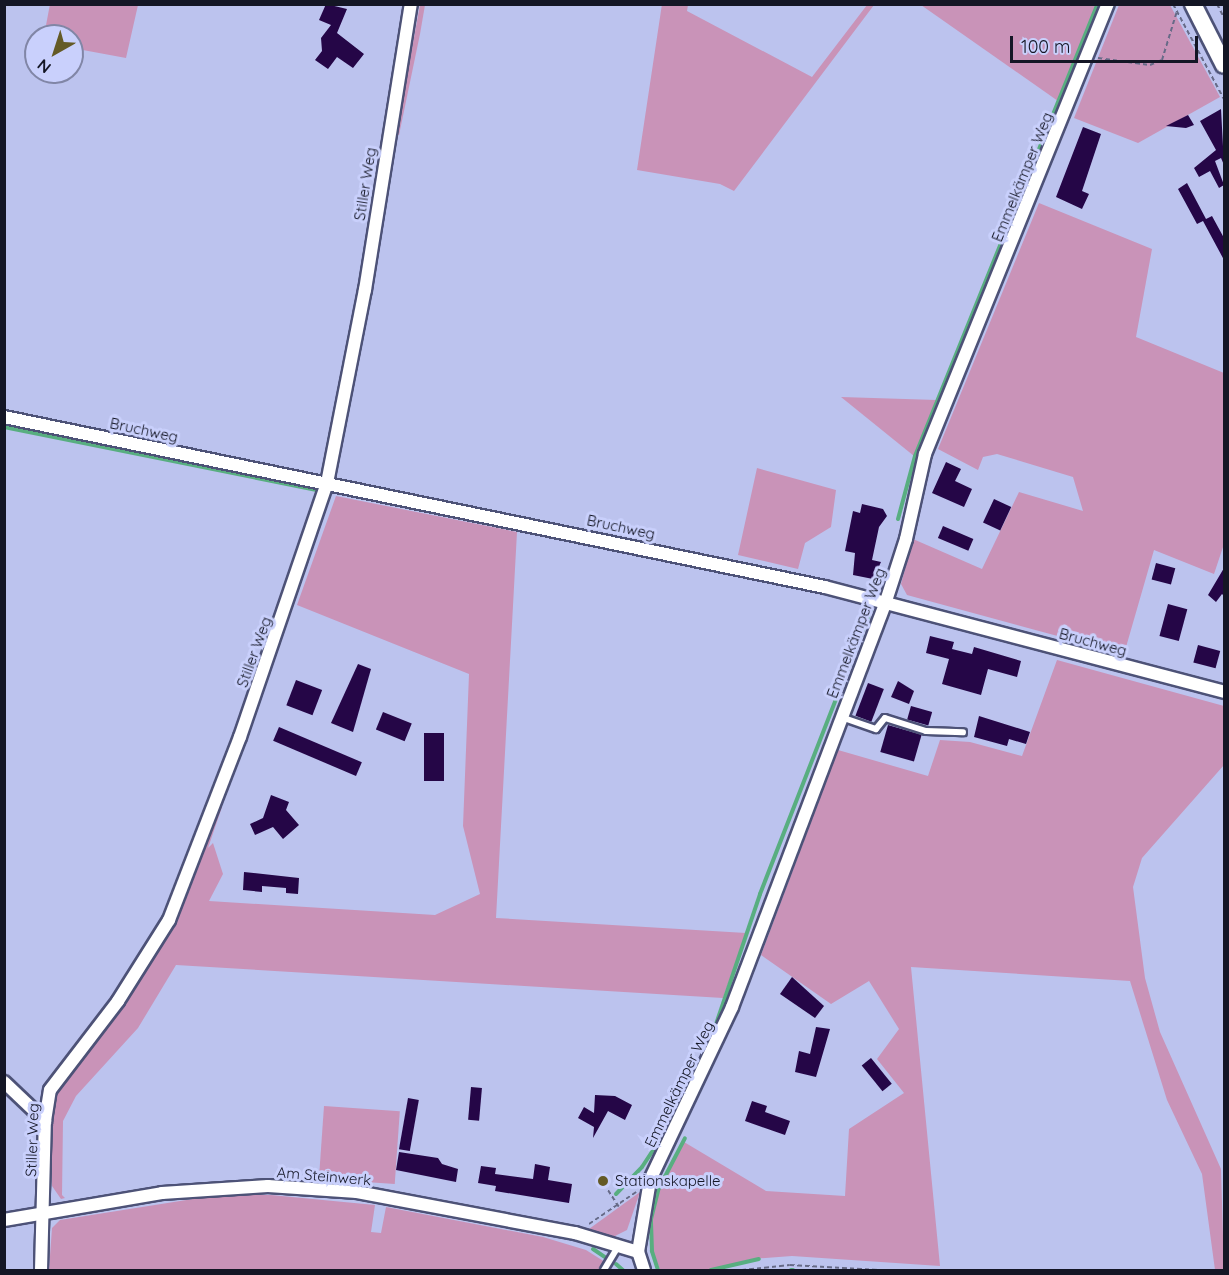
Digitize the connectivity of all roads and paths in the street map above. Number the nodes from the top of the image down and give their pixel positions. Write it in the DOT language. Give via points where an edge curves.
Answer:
graph roads {
  1 [pos="411,4"];
  2 [pos="1108,4"];
  3 [pos="1173,4"];
  4 [pos="1217,4"];
  5 [pos="1185,8"];
  6 [pos="1224,18"];
  7 [pos="1088,55"];
  8 [pos="1224,65"];
  9 [pos="1224,99"];
  10 [pos="4,417"];
  11 [pos="327,483"];
  12 [pos="886,601"];
  13 [pos="1224,692"];
  14 [pos="840,717"];
  15 [pos="963,732"];
  16 [pos="4,1082"];
  17 [pos="45,1121"];
  18 [pos="650,1180"];
  19 [pos="604,1184"];
  20 [pos="619,1207"];
  21 [pos="44,1213"];
  22 [pos="4,1220"];
  23 [pos="574,1233"];
  24 [pos="618,1247"];
  25 [pos="638,1252"];
  26 [pos="41,1270"];
  27 [pos="604,1270"];
  28 [pos="645,1270"];
  29 [pos="742,1270"];
  30 [pos="879,1270"];
  1 -- 11 [label="street, Stiller Weg" via="365,290"];
  2 -- 7 [label="street, Emmelkämper Weg"];
  3 -- 5 [label="path"];
  4 -- 6 [label="path"];
  5 -- 7 [label="path" via="1162,60 1150,65 1124,64"];
  5 -- 8 [label="main road"];
  5 -- 9 [label="path"];
  7 -- 12 [label="street, Emmelkämper Weg" via="925,454 906,539"];
  10 -- 11 [label="street, Bruchweg"];
  11 -- 12 [label="street, Bruchweg"];
  11 -- 17 [label="street, Stiller Weg" via="240,737 169,920 118,1001 50,1090"];
  12 -- 13 [label="street, Bruchweg"];
  12 -- 14 [label="street, Emmelkämper Weg"];
  14 -- 15 [label="lane" via="876,729 885,718 926,731"];
  14 -- 18 [label="street, Emmelkämper Weg" via="713,1054"];
  16 -- 17 [label="street"];
  17 -- 21 [label="street, Stiller Weg"];
  18 -- 20 [label="path"];
  18 -- 25 [label="street, Emmelkämper Weg"];
  19 -- 20 [label="path"];
  20 -- 23 [label="path"];
  21 -- 22 [label="street, Am Steinwerk"];
  21 -- 23 [label="street, Am Steinwerk" via="162,1193 268,1186 357,1192"];
  21 -- 26 [label="street, Stiller Weg"];
  23 -- 24 [label="street, Am Steinwerk"];
  24 -- 25 [label="street, Am Steinwerk"];
  24 -- 27 [label="lane"];
  25 -- 28 [label="street"];
  29 -- 30 [label="path" via="790,1265"];
}
